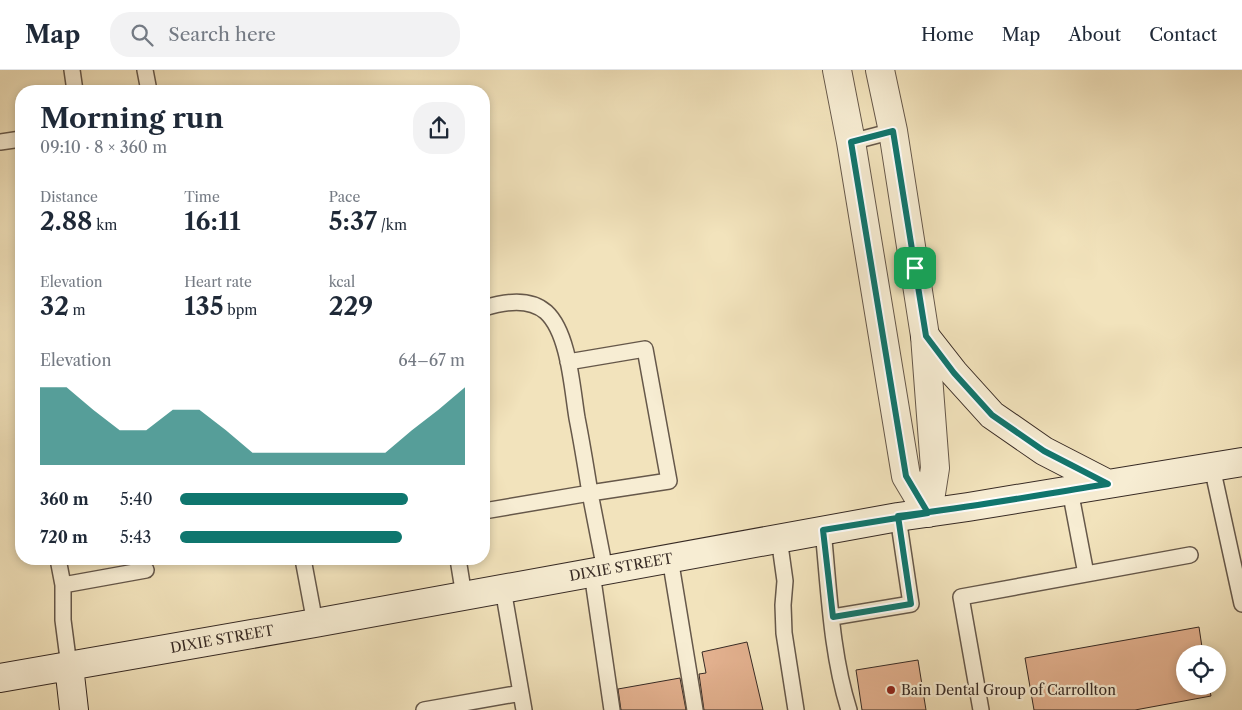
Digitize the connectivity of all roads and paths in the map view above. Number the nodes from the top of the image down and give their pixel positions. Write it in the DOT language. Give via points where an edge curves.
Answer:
graph roads {
  1 [pos="72,70"];
  2 [pos="145,70"];
  3 [pos="837,70"];
  4 [pos="880,70"];
  5 [pos="74,85"];
  6 [pos="147,85"];
  7 [pos="893,131"];
  8 [pos="15,139"];
  9 [pos="0,142"];
  10 [pos="851,142"];
  11 [pos="490,306"];
  12 [pos="926,336"];
  13 [pos="568,362"];
  14 [pos="1242,462"];
  15 [pos="1212,467"];
  16 [pos="1108,484"];
  17 [pos="1070,490"];
  18 [pos="590,494"];
  19 [pos="490,509"];
  20 [pos="928,513"];
  21 [pos="898,516"];
  22 [pos="823,530"];
  23 [pos="779,538"];
  24 [pos="1190,555"];
  25 [pos="670,558"];
  26 [pos="59,565"];
  27 [pos="304,565"];
  28 [pos="459,565"];
  29 [pos="146,570"];
  30 [pos="598,572"];
  31 [pos="1086,574"];
  32 [pos="63,585"];
  33 [pos="503,589"];
  34 [pos="464,596"];
  35 [pos="1242,604"];
  36 [pos="833,617"];
  37 [pos="315,623"];
  38 [pos="69,666"];
  39 [pos="0,678"];
  40 [pos="521,694"];
  41 [pos="74,710"];
  42 [pos="424,710"];
  43 [pos="524,710"];
  44 [pos="612,710"];
  45 [pos="695,710"];
  46 [pos="796,710"];
  47 [pos="850,710"];
  48 [pos="981,710"];
  1 -- 5 [label="lane"];
  2 -- 6 [label="lane"];
  3 -- 10 [label="street"];
  4 -- 7 [label="street"];
  7 -- 10 [label="lane"];
  7 -- 12 [label="street"];
  8 -- 9 [label="lane"];
  10 -- 20 [label="street" via="906,476"];
  11 -- 13 [label="lane" via="517,302 531,304 546,312 564,344"];
  12 -- 16 [label="street" via="992,415 1044,451"];
  12 -- 20 [label="street" via="936,468"];
  13 -- 18 [label="lane"];
  13 -- 18 [label="lane" via="645,349 669,481"];
  14 -- 15 [label="street, DIXIE STREET"];
  15 -- 16 [label="street, DIXIE STREET"];
  15 -- 35 [label="lane"];
  16 -- 17 [label="street, DIXIE STREET"];
  17 -- 20 [label="street, DIXIE STREET"];
  17 -- 31 [label="lane"];
  18 -- 19 [label="lane"];
  18 -- 30 [label="lane"];
  20 -- 21 [label="street, DIXIE STREET"];
  21 -- 22 [label="street, DIXIE STREET"];
  21 -- 36 [label="lane" via="911,604"];
  22 -- 23 [label="street, DIXIE STREET"];
  22 -- 36 [label="lane"];
  23 -- 25 [label="street, DIXIE STREET"];
  23 -- 46 [label="lane" via="786,581 784,633"];
  24 -- 31 [label="lane"];
  25 -- 30 [label="street, DIXIE STREET"];
  25 -- 45 [label="lane"];
  26 -- 32 [label="lane"];
  27 -- 37 [label="lane"];
  28 -- 34 [label="lane"];
  29 -- 32 [label="lane"];
  30 -- 33 [label="street, DIXIE STREET"];
  30 -- 44 [label="lane"];
  31 -- 48 [label="lane" via="961,597"];
  32 -- 38 [label="lane" via="63,620"];
  33 -- 34 [label="street, DIXIE STREET"];
  33 -- 40 [label="lane"];
  34 -- 37 [label="street, DIXIE STREET"];
  36 -- 47 [label="lane" via="844,694"];
  37 -- 38 [label="street, DIXIE STREET"];
  38 -- 39 [label="street, DIXIE STREET"];
  38 -- 41 [label="street"];
  40 -- 42 [label="lane"];
  40 -- 43 [label="lane"];
}
